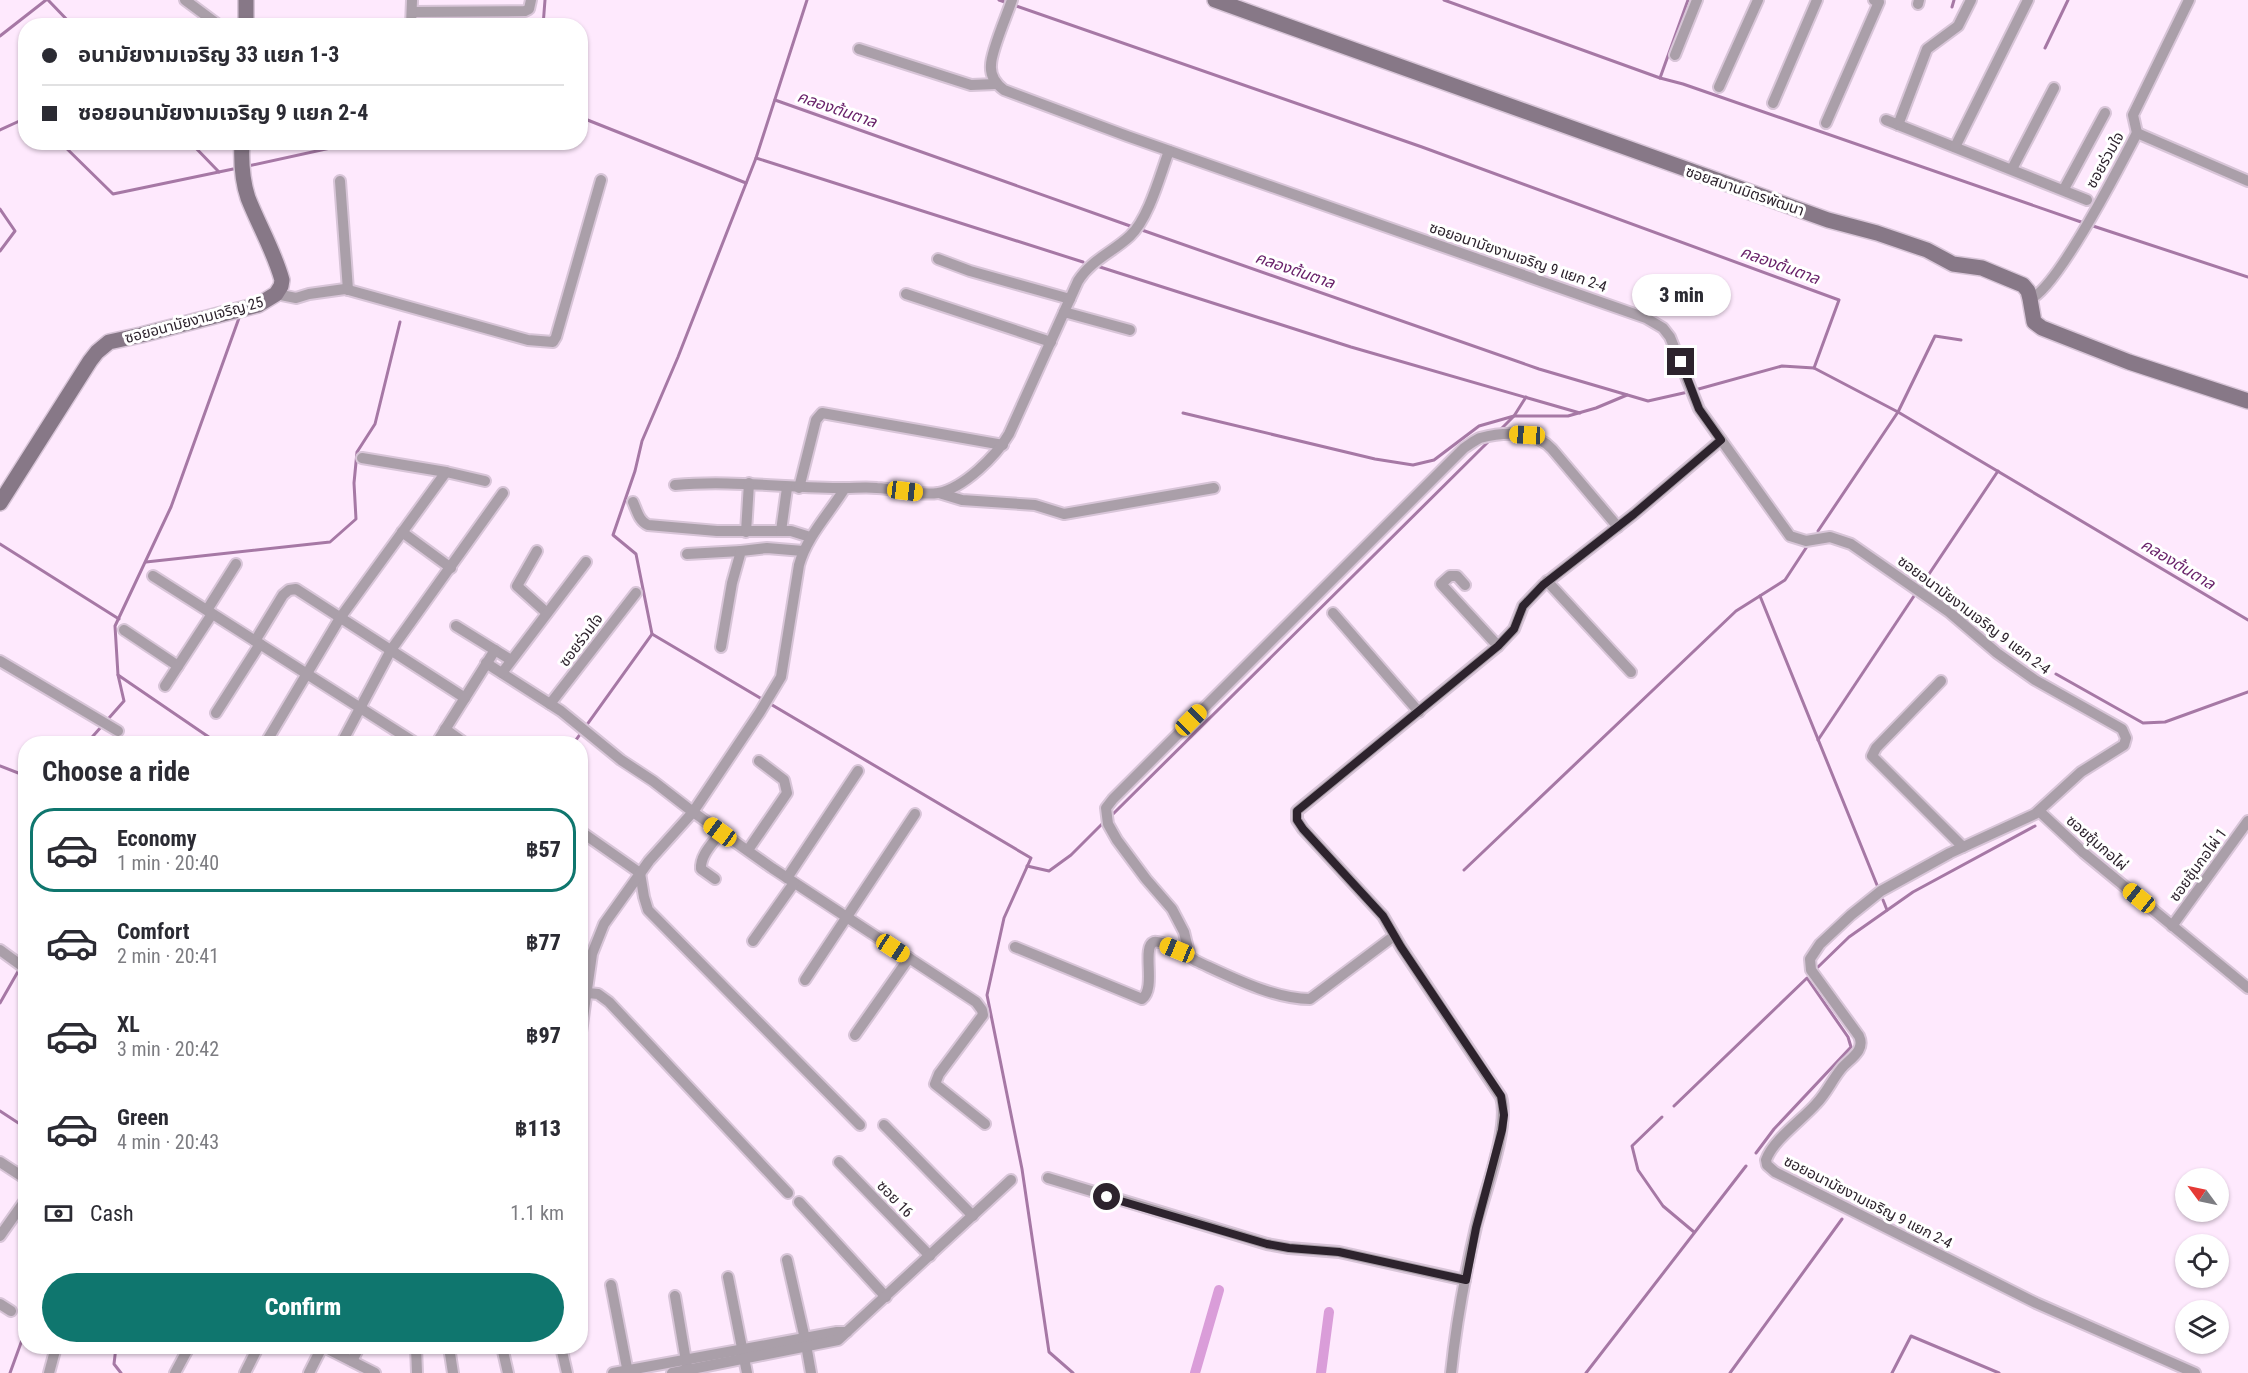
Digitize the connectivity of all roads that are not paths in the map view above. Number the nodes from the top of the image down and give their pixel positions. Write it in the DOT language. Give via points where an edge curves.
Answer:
graph roads {
  1 [pos="185,0"];
  2 [pos="246,0"];
  3 [pos="412,0"];
  4 [pos="531,0"];
  5 [pos="1012,0"];
  6 [pos="1215,0"];
  7 [pos="1697,0"];
  8 [pos="1758,0"];
  9 [pos="1817,0"];
  10 [pos="1874,0"];
  11 [pos="1971,0"];
  12 [pos="2028,0"];
  13 [pos="2189,0"];
  14 [pos="412,12"];
  15 [pos="209,18"];
  16 [pos="246,18"];
  17 [pos="412,18"];
  18 [pos="859,49"];
  19 [pos="1675,55"];
  20 [pos="996,84"];
  21 [pos="1719,87"];
  22 [pos="2054,88"];
  23 [pos="1773,104"];
  24 [pos="2105,113"];
  25 [pos="1886,120"];
  26 [pos="1827,123"];
  27 [pos="1898,125"];
  28 [pos="2137,133"];
  29 [pos="1955,147"];
  30 [pos="242,150"];
  31 [pos="1169,151"];
  32 [pos="2012,169"];
  33 [pos="601,180"];
  34 [pos="340,181"];
  35 [pos="2248,181"];
  36 [pos="2064,189"];
  37 [pos="2092,203"];
  38 [pos="938,259"];
  39 [pos="348,290"];
  40 [pos="276,294"];
  41 [pos="906,294"];
  42 [pos="2030,299"];
  43 [pos="1070,300"];
  44 [pos="1064,312"];
  45 [pos="1130,330"];
  46 [pos="1051,342"];
  47 [pos="2248,401"];
  48 [pos="1721,440"];
  49 [pos="1003,445"];
  50 [pos="362,458"];
  51 [pos="446,472"];
  52 [pos="485,481"];
  53 [pos="749,483"];
  54 [pos="675,484"];
  55 [pos="5,486"];
  56 [pos="787,488"];
  57 [pos="799,488"];
  58 [pos="1214,488"];
  59 [pos="845,489"];
  60 [pos="503,493"];
  61 [pos="939,493"];
  62 [pos="633,502"];
  63 [pos="0,503"];
  64 [pos="1618,526"];
  65 [pos="781,531"];
  66 [pos="402,532"];
  67 [pos="746,532"];
  68 [pos="810,537"];
  69 [pos="537,551"];
  70 [pos="741,551"];
  71 [pos="803,551"];
  72 [pos="687,554"];
  73 [pos="586,562"];
  74 [pos="236,564"];
  75 [pos="451,568"];
  76 [pos="153,576"];
  77 [pos="1547,581"];
  78 [pos="1465,585"];
  79 [pos="636,593"];
  80 [pos="209,612"];
  81 [pos="547,613"];
  82 [pos="1333,613"];
  83 [pos="340,618"];
  84 [pos="456,626"];
  85 [pos="124,630"];
  86 [pos="257,642"];
  87 [pos="1498,646"];
  88 [pos="721,647"];
  89 [pos="391,650"];
  90 [pos="495,650"];
  91 [pos="511,660"];
  92 [pos="0,661"];
  93 [pos="486,663"];
  94 [pos="178,666"];
  95 [pos="1631,672"];
  96 [pos="502,673"];
  97 [pos="307,674"];
  98 [pos="1941,681"];
  99 [pos="165,686"];
  100 [pos="465,698"];
  101 [pos="550,704"];
  102 [pos="360,708"];
  103 [pos="1419,712"];
  104 [pos="216,713"];
  105 [pos="445,729"];
  106 [pos="118,731"];
  107 [pos="270,736"];
  108 [pos="345,736"];
  109 [pos="404,736"];
  110 [pos="441,736"];
  111 [pos="455,736"];
  112 [pos="759,761"];
  113 [pos="858,771"];
  114 [pos="2039,811"];
  115 [pos="693,812"];
  116 [pos="915,814"];
  117 [pos="2248,821"];
  118 [pos="720,832"];
  119 [pos="588,837"];
  120 [pos="1963,847"];
  121 [pos="748,850"];
  122 [pos="640,873"];
  123 [pos="715,879"];
  124 [pos="791,881"];
  125 [pos="847,917"];
  126 [pos="2172,926"];
  127 [pos="1394,936"];
  128 [pos="753,941"];
  129 [pos="1016,947"];
  130 [pos="0,950"];
  131 [pos="1189,954"];
  132 [pos="909,958"];
  133 [pos="18,963"];
  134 [pos="805,980"];
  135 [pos="2248,988"];
  136 [pos="588,993"];
  137 [pos="855,1035"];
  138 [pos="985,1124"];
  139 [pos="860,1125"];
  140 [pos="884,1125"];
  141 [pos="0,1162"];
  142 [pos="839,1162"];
  143 [pos="18,1174"];
  144 [pos="1048,1178"];
  145 [pos="1011,1180"];
  146 [pos="788,1193"];
  147 [pos="799,1202"];
  148 [pos="18,1210"];
  149 [pos="973,1216"];
  150 [pos="0,1236"];
  151 [pos="930,1256"];
  152 [pos="787,1260"];
  153 [pos="728,1276"];
  154 [pos="1466,1280"];
  155 [pos="611,1285"];
  156 [pos="675,1296"];
  157 [pos="886,1297"];
  158 [pos="0,1304"];
  159 [pos="11,1311"];
  160 [pos="806,1343"];
  161 [pos="54,1354"];
  162 [pos="185,1354"];
  163 [pos="254,1354"];
  164 [pos="319,1354"];
  165 [pos="338,1354"];
  166 [pos="356,1354"];
  167 [pos="416,1354"];
  168 [pos="450,1354"];
  169 [pos="504,1354"];
  170 [pos="563,1354"];
  171 [pos="744,1354"];
  172 [pos="352,1361"];
  173 [pos="687,1368"];
  174 [pos="627,1372"];
  175 [pos="49,1373"];
  176 [pos="175,1373"];
  177 [pos="245,1373"];
  178 [pos="309,1373"];
  179 [pos="373,1373"];
  180 [pos="417,1373"];
  181 [pos="453,1373"];
  182 [pos="508,1373"];
  183 [pos="567,1373"];
  184 [pos="613,1373"];
  185 [pos="672,1373"];
  186 [pos="747,1373"];
  187 [pos="811,1373"];
  188 [pos="1451,1373"];
  189 [pos="2195,1373"];
  1 -- 15 [label="street"];
  2 -- 16 [label="street"];
  3 -- 14 [label="street"];
  4 -- 14 [label="street" via="525,11"];
  5 -- 20 [label="street" via="991,64"];
  6 -- 42 [label="street, ซอยสมานมิตรพัฒนา" via="1828,220 1877,232 1953,264 1982,268 2022,285"];
  7 -- 19 [label="street"];
  8 -- 21 [label="street"];
  9 -- 23 [label="street"];
  10 -- 26 [label="street" via="1879,2"];
  11 -- 27 [label="street" via="1958,26 1927,49"];
  12 -- 29 [label="street"];
  13 -- 28 [label="street" via="2133,115"];
  14 -- 17 [label="street"];
  18 -- 20 [label="street" via="971,85"];
  20 -- 31 [label="street, ซอยอนามัยงามเจริญ 9 แยก 2-4"];
  22 -- 32 [label="street"];
  24 -- 36 [label="street"];
  25 -- 27 [label="street"];
  27 -- 29 [label="street"];
  28 -- 35 [label="street, ซอยร่วมใจ"];
  28 -- 37 [label="street, ซอยร่วมใจ"];
  29 -- 32 [label="street"];
  30 -- 40 [label="street, ซอยอนามัยงามเจริญ 25" via="248,197 282,280"];
  31 -- 43 [label="street" via="1136,228 1088,267"];
  31 -- 48 [label="street, ซอยอนามัยงามเจริญ 9 แยก 2-4" via="1646,318 1670,337 1699,409"];
  32 -- 36 [label="street"];
  33 -- 39 [label="street" via="552,342 528,340"];
  34 -- 39 [label="street"];
  36 -- 37 [label="street"];
  37 -- 42 [label="street, ซอยร่วมใจ" via="2076,243 2049,283"];
  38 -- 43 [label="street"];
  39 -- 40 [label="street" via="296,298"];
  40 -- 55 [label="street, ซอยอนามัยงามเจริญ 25" via="258,304 109,342 90,361"];
  41 -- 46 [label="street"];
  42 -- 47 [label="street, ซอยสมานมิตรพัฒนา" via="2034,322 2042,328"];
  43 -- 44 [label="street"];
  44 -- 45 [label="street"];
  44 -- 46 [label="street"];
  46 -- 49 [label="street"];
  48 -- 64 [label="street"];
  48 -- 114 [label="street, ซอยอนามัยงามเจริญ 9 แยก 2-4" via="1790,536 1806,541 1830,537 1851,544 1949,612 2028,675 2122,729 2124,745 2081,772"];
  49 -- 57 [label="street" via="822,413 816,420"];
  49 -- 61 [label="street" via="965,480"];
  50 -- 51 [label="street"];
  51 -- 52 [label="street"];
  51 -- 66 [label="street"];
  53 -- 54 [label="street"];
  53 -- 56 [label="street"];
  53 -- 67 [label="street"];
  55 -- 63 [label="street, ซอยอนามัยงามเจริญ 25"];
  56 -- 57 [label="street"];
  56 -- 65 [label="street"];
  57 -- 59 [label="street"];
  58 -- 61 [label="street" via="1064,514 1035,505 962,500"];
  59 -- 61 [label="street"];
  59 -- 68 [label="street"];
  60 -- 75 [label="street"];
  62 -- 67 [label="street" via="648,525"];
  64 -- 77 [label="street"];
  64 -- 131 [label="street" via="1540,438 1509,434 1478,439 1464,448 1237,674 1106,808 1108,824 1117,840 1172,909 1184,932"];
  65 -- 67 [label="street"];
  65 -- 68 [label="street"];
  66 -- 75 [label="street"];
  66 -- 83 [label="street"];
  68 -- 71 [label="street"];
  69 -- 81 [label="street" via="516,586"];
  70 -- 71 [label="street"];
  70 -- 72 [label="street"];
  70 -- 88 [label="street"];
  71 -- 115 [label="street" via="781,677"];
  73 -- 81 [label="street"];
  74 -- 80 [label="street"];
  75 -- 89 [label="street"];
  76 -- 80 [label="street"];
  77 -- 87 [label="street" via="1523,606 1514,629"];
  77 -- 95 [label="street"];
  78 -- 87 [label="street" via="1456,576 1441,584"];
  79 -- 101 [label="street, ซอยร่วมใจ"];
  80 -- 86 [label="street"];
  80 -- 94 [label="street"];
  81 -- 91 [label="street"];
  82 -- 103 [label="street"];
  83 -- 86 [label="street" via="293,589 283,595"];
  83 -- 89 [label="street"];
  83 -- 97 [label="street"];
  84 -- 90 [label="street"];
  85 -- 94 [label="street"];
  86 -- 97 [label="street"];
  86 -- 104 [label="street"];
  87 -- 103 [label="street"];
  89 -- 100 [label="street"];
  89 -- 102 [label="street"];
  90 -- 91 [label="street"];
  90 -- 93 [label="street"];
  91 -- 96 [label="street"];
  92 -- 106 [label="street"];
  93 -- 96 [label="street"];
  93 -- 100 [label="street"];
  94 -- 99 [label="street"];
  96 -- 101 [label="street"];
  97 -- 102 [label="street"];
  97 -- 107 [label="street"];
  98 -- 120 [label="street" via="1872,756"];
  100 -- 105 [label="street"];
  101 -- 115 [label="street"];
  102 -- 108 [label="street"];
  102 -- 109 [label="street"];
  103 -- 127 [label="street" via="1297,811 1303,829 1383,916"];
  105 -- 110 [label="street"];
  105 -- 111 [label="street"];
  112 -- 121 [label="street" via="784,780 787,793"];
  113 -- 124 [label="street"];
  114 -- 120 [label="street, ซอยอนามัยงามเจริญ 9 แยก 2-4"];
  114 -- 126 [label="street, ซอยซุ้มกอไผ่"];
  115 -- 118 [label="street"];
  115 -- 122 [label="street"];
  116 -- 125 [label="street"];
  117 -- 126 [label="street, ซอยซุ้มกอไผ่ 1"];
  118 -- 121 [label="street"];
  118 -- 123 [label="street" via="700,865"];
  119 -- 122 [label="street"];
  120 -- 189 [label="street, ซอยอนามัยงามเจริญ 9 แยก 2-4" via="1881,891 1813,953 1811,970 1862,1042 1817,1103 1772,1150 1767,1165 2036,1303"];
  121 -- 124 [label="street"];
  122 -- 136 [label="street" via="597,937"];
  122 -- 139 [label="street" via="648,910"];
  124 -- 125 [label="street"];
  124 -- 128 [label="street"];
  125 -- 132 [label="street"];
  125 -- 134 [label="street"];
  126 -- 135 [label="street, ซอยซุ้มกอไผ่"];
  127 -- 131 [label="street" via="1310,999 1274,993 1196,961"];
  127 -- 154 [label="street" via="1504,1105 1502,1130"];
  129 -- 131 [label="street" via="1142,999 1149,988 1149,950 1153,943"];
  130 -- 133 [label="street"];
  132 -- 137 [label="street"];
  132 -- 138 [label="street" via="976,1002 982,1010 983,1015 935,1084"];
  136 -- 146 [label="street" via="598,994 609,1002"];
  140 -- 149 [label="street"];
  141 -- 143 [label="street"];
  142 -- 151 [label="street, ซอย 16"];
  144 -- 154 [label="street" via="1267,1244 1339,1252"];
  145 -- 149 [label="street"];
  147 -- 157 [label="street"];
  148 -- 150 [label="street"];
  149 -- 151 [label="street"];
  151 -- 157 [label="street"];
  152 -- 160 [label="street"];
  153 -- 171 [label="street"];
  154 -- 188 [label="street"];
  155 -- 174 [label="street"];
  156 -- 173 [label="street"];
  157 -- 160 [label="street" via="847,1332"];
  158 -- 159 [label="street"];
  160 -- 171 [label="street"];
  160 -- 187 [label="street"];
  161 -- 175 [label="street"];
  162 -- 176 [label="street"];
  163 -- 177 [label="street"];
  164 -- 178 [label="street"];
  165 -- 172 [label="street"];
  166 -- 172 [label="street"];
  167 -- 180 [label="street"];
  168 -- 181 [label="street"];
  169 -- 182 [label="street"];
  170 -- 183 [label="street"];
  171 -- 173 [label="street"];
  171 -- 186 [label="street"];
  172 -- 179 [label="street"];
  173 -- 174 [label="street"];
  173 -- 185 [label="street"];
  174 -- 184 [label="street"];
}
